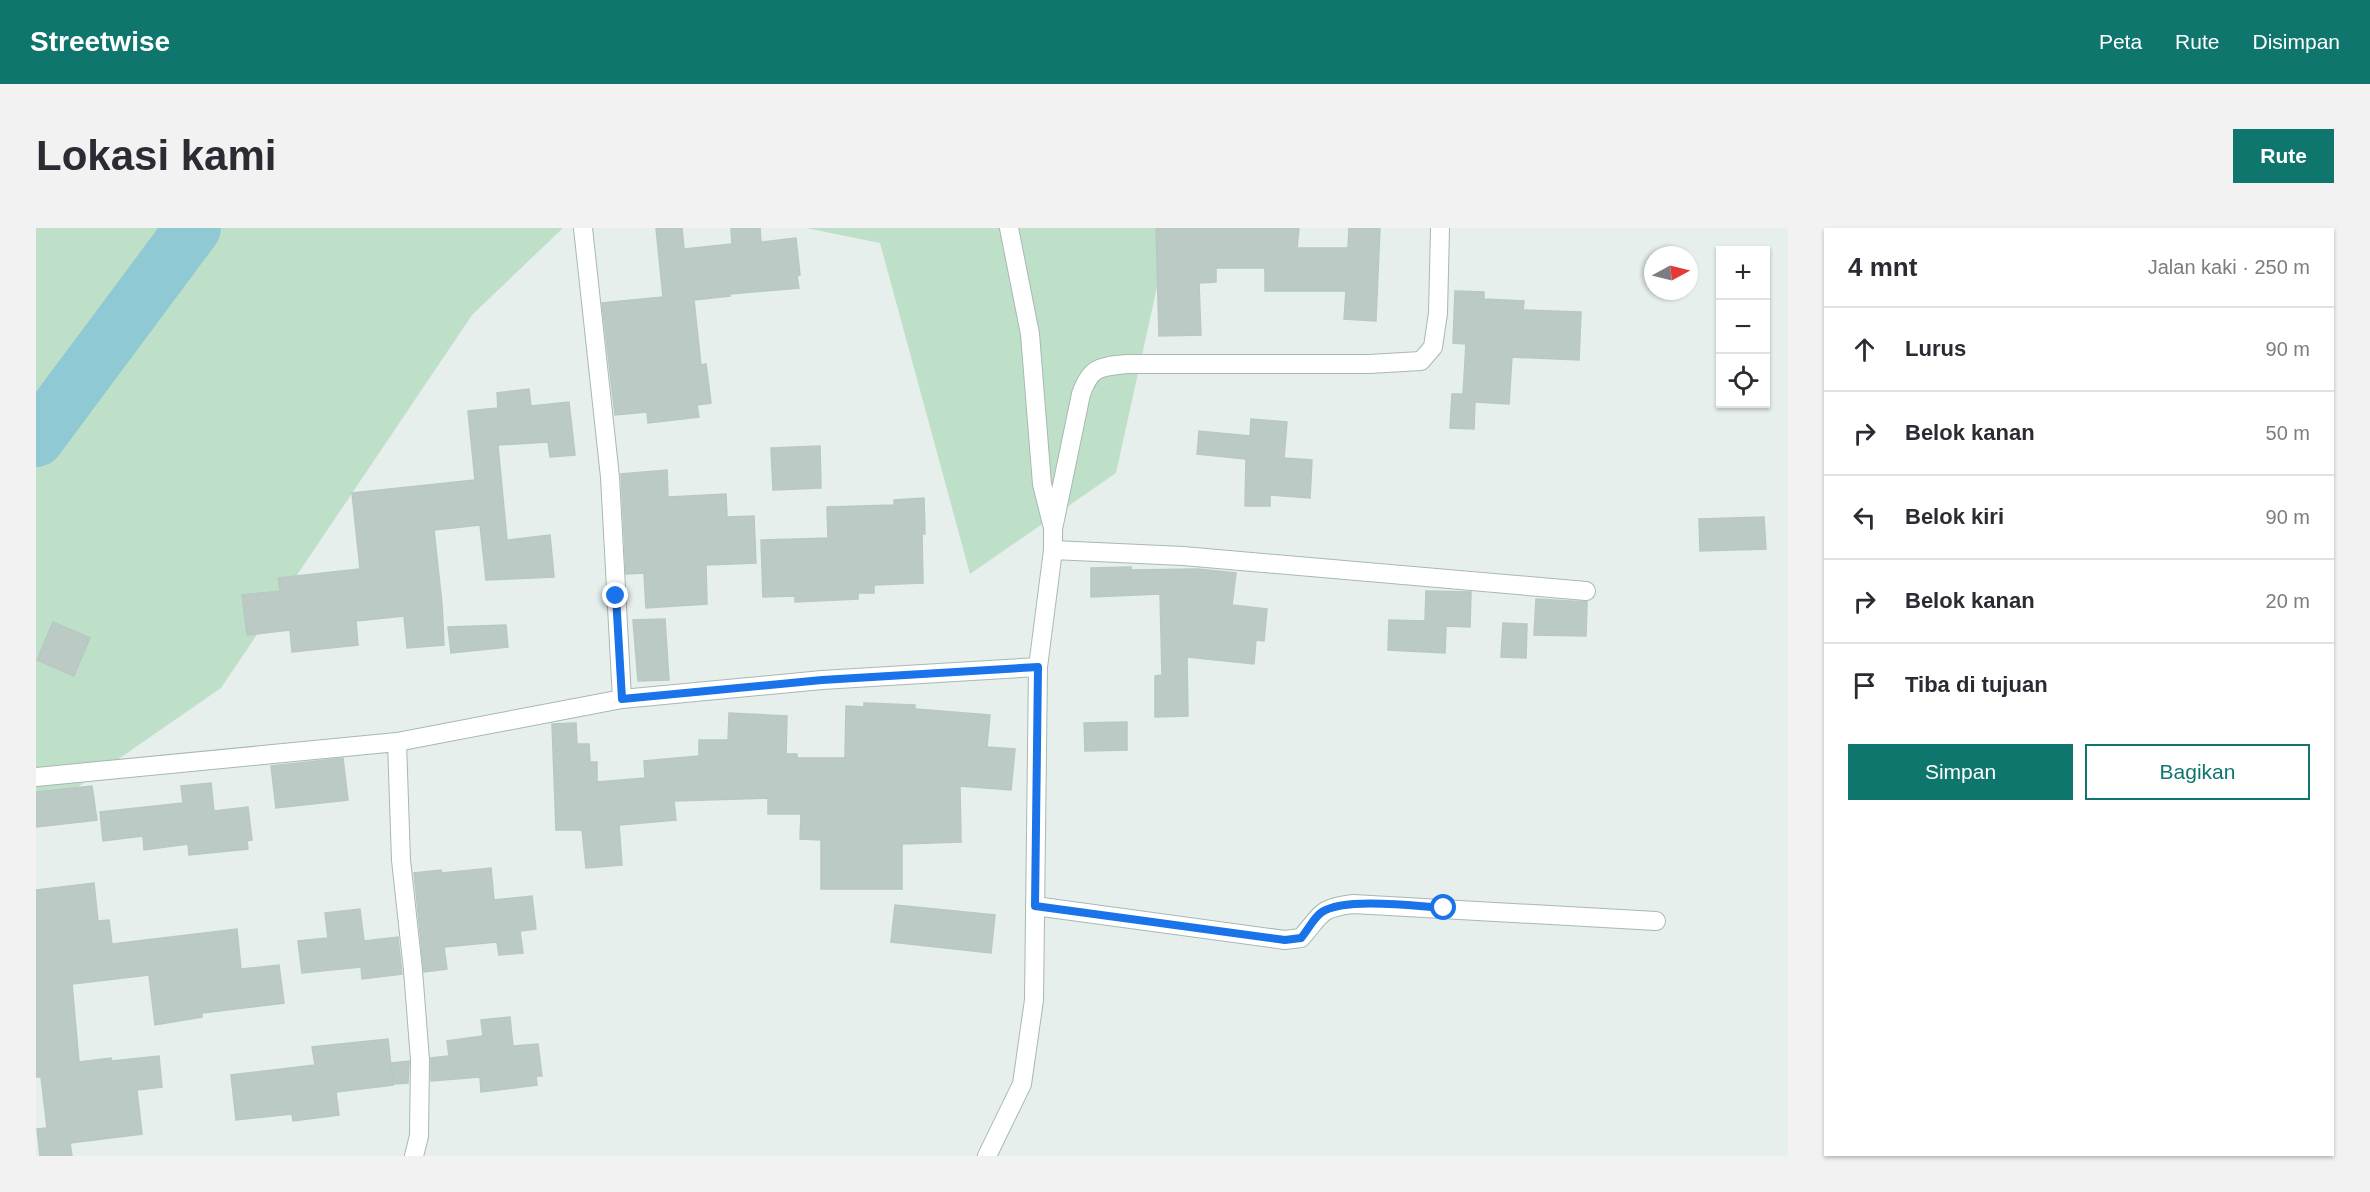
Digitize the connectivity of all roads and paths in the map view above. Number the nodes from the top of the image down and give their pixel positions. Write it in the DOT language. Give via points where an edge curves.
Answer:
graph roads {
  1 [pos="583,228"];
  2 [pos="1010,228"];
  3 [pos="1440,228"];
  4 [pos="1053,529"];
  5 [pos="1053,550"];
  6 [pos="1586,591"];
  7 [pos="1038,667"];
  8 [pos="622,699"];
  9 [pos="397,742"];
  10 [pos="36,777"];
  11 [pos="1035,906"];
  12 [pos="1656,921"];
  13 [pos="414,1156"];
  14 [pos="987,1156"];
  1 -- 8 [label="street" via="610,477"];
  2 -- 4 [label="street" via="1030,334 1042,484"];
  3 -- 4 [label="street" via="1433,347 1421,361 1099,367 1086,378 1081,394"];
  4 -- 5 [label="street"];
  5 -- 6 [label="street" via="1183,556"];
  5 -- 7 [label="street"];
  7 -- 8 [label="street" via="822,680"];
  7 -- 11 [label="street"];
  8 -- 9 [label="street"];
  9 -- 10 [label="street"];
  9 -- 13 [label="street" via="400,860 420,1060 419,1136"];
  11 -- 12 [label="street" via="1285,940 1301,938 1319,914 1332,906 1353,904"];
  11 -- 14 [label="street" via="1034,1000 1022,1084"];
}
